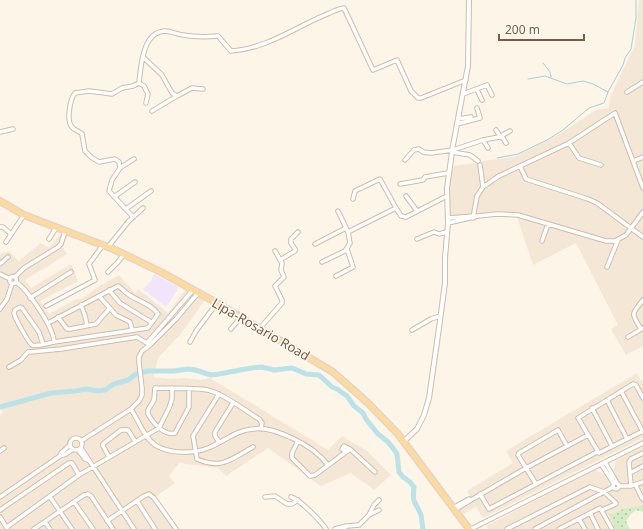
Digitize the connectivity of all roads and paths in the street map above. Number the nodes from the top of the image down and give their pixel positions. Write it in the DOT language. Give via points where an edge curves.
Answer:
graph roads {
  1 [pos="469,0"];
  2 [pos="143,57"];
  3 [pos="466,80"];
  4 [pos="139,83"];
  5 [pos="643,83"];
  6 [pos="203,89"];
  7 [pos="477,90"];
  8 [pos="627,92"];
  9 [pos="463,94"];
  10 [pos="492,95"];
  11 [pos="177,96"];
  12 [pos="482,100"];
  13 [pos="146,103"];
  14 [pos="477,108"];
  15 [pos="152,111"];
  16 [pos="471,117"];
  17 [pos="457,122"];
  18 [pos="13,129"];
  19 [pos="496,130"];
  20 [pos="510,131"];
  21 [pos="0,132"];
  22 [pos="500,136"];
  23 [pos="483,140"];
  24 [pos="506,143"];
  25 [pos="569,143"];
  26 [pos="488,148"];
  27 [pos="452,151"];
  28 [pos="643,157"];
  29 [pos="134,159"];
  30 [pos="405,160"];
  31 [pos="633,161"];
  32 [pos="601,165"];
  33 [pos="520,166"];
  34 [pos="120,168"];
  35 [pos="448,173"];
  36 [pos="135,182"];
  37 [pos="400,184"];
  38 [pos="483,187"];
  39 [pos="643,188"];
  40 [pos="151,191"];
  41 [pos="406,196"];
  42 [pos="446,196"];
  43 [pos="114,197"];
  44 [pos="353,199"];
  45 [pos="0,201"];
  46 [pos="143,208"];
  47 [pos="396,208"];
  48 [pos="126,210"];
  49 [pos="338,211"];
  50 [pos="417,211"];
  51 [pos="643,212"];
  52 [pos="24,215"];
  53 [pos="133,217"];
  54 [pos="472,217"];
  55 [pos="448,218"];
  56 [pos="448,223"];
  57 [pos="548,224"];
  58 [pos="0,227"];
  59 [pos="56,228"];
  60 [pos="346,228"];
  61 [pos="632,228"];
  62 [pos="65,231"];
  63 [pos="298,232"];
  64 [pos="348,232"];
  65 [pos="447,232"];
  66 [pos="11,234"];
  67 [pos="643,237"];
  68 [pos="49,239"];
  69 [pos="417,239"];
  70 [pos="618,240"];
  71 [pos="542,241"];
  72 [pos="6,242"];
  73 [pos="315,244"];
  74 [pos="105,246"];
  75 [pos="347,249"];
  76 [pos="275,251"];
  77 [pos="124,254"];
  78 [pos="8,257"];
  79 [pos="280,260"];
  80 [pos="322,262"];
  81 [pos="0,264"];
  82 [pos="607,267"];
  83 [pos="72,272"];
  84 [pos="108,272"];
  85 [pos="0,274"];
  86 [pos="336,276"];
  87 [pos="15,277"];
  88 [pos="10,279"];
  89 [pos="14,283"];
  90 [pos="109,290"];
  91 [pos="196,291"];
  92 [pos="99,296"];
  93 [pos="30,298"];
  94 [pos="643,300"];
  95 [pos="216,303"];
  96 [pos="81,305"];
  97 [pos="46,306"];
  98 [pos="0,309"];
  99 [pos="109,309"];
  100 [pos="440,316"];
  101 [pos="58,317"];
  102 [pos="241,317"];
  103 [pos="152,322"];
  104 [pos="166,322"];
  105 [pos="48,323"];
  106 [pos="87,325"];
  107 [pos="170,325"];
  108 [pos="260,328"];
  109 [pos="231,329"];
  110 [pos="642,329"];
  111 [pos="132,330"];
  112 [pos="412,330"];
  113 [pos="628,336"];
  114 [pos="54,342"];
  115 [pos="190,342"];
  116 [pos="43,344"];
  117 [pos="149,344"];
  118 [pos="9,366"];
  119 [pos="643,387"];
  120 [pos="172,389"];
  121 [pos="189,389"];
  122 [pos="638,390"];
  123 [pos="621,391"];
  124 [pos="219,394"];
  125 [pos="643,398"];
  126 [pos="607,400"];
  127 [pos="233,403"];
  128 [pos="592,408"];
  129 [pos="131,409"];
  130 [pos="159,428"];
  131 [pos="261,429"];
  132 [pos="643,432"];
  133 [pos="588,435"];
  134 [pos="147,436"];
  135 [pos="627,439"];
  136 [pos="81,441"];
  137 [pos="135,441"];
  138 [pos="298,441"];
  139 [pos="219,442"];
  140 [pos="404,442"];
  141 [pos="643,443"];
  142 [pos="567,446"];
  143 [pos="612,446"];
  144 [pos="72,447"];
  145 [pos="4,448"];
  146 [pos="253,448"];
  147 [pos="80,449"];
  148 [pos="0,451"];
  149 [pos="194,451"];
  150 [pos="597,452"];
  151 [pos="643,453"];
  152 [pos="109,457"];
  153 [pos="603,463"];
  154 [pos="328,465"];
  155 [pos="643,466"];
  156 [pos="92,467"];
  157 [pos="526,468"];
  158 [pos="374,472"];
  159 [pos="630,473"];
  160 [pos="79,475"];
  161 [pos="643,482"];
  162 [pos="536,484"];
  163 [pos="616,485"];
  164 [pos="633,486"];
  165 [pos="604,492"];
  166 [pos="478,495"];
  167 [pos="0,497"];
  168 [pos="50,497"];
  169 [pos="266,497"];
  170 [pos="291,497"];
  171 [pos="643,499"];
  172 [pos="298,500"];
  173 [pos="379,500"];
  174 [pos="74,502"];
  175 [pos="137,502"];
  176 [pos="454,509"];
  177 [pos="602,509"];
  178 [pos="0,510"];
  179 [pos="379,510"];
  180 [pos="60,511"];
  181 [pos="122,512"];
  182 [pos="590,513"];
  183 [pos="369,515"];
  184 [pos="0,517"];
  185 [pos="579,519"];
  186 [pos="108,521"];
  187 [pos="45,522"];
  188 [pos="7,528"];
  189 [pos="345,528"];
  190 [pos="34,529"];
  191 [pos="50,529"];
  192 [pos="72,529"];
  193 [pos="93,529"];
  194 [pos="113,529"];
  195 [pos="134,529"];
  196 [pos="156,529"];
  197 [pos="176,529"];
  198 [pos="326,529"];
  199 [pos="335,529"];
  200 [pos="470,529"];
  201 [pos="506,529"];
  202 [pos="535,529"];
  203 [pos="559,529"];
  204 [pos="585,529"];
  205 [pos="598,529"];
  206 [pos="612,529"];
  1 -- 3 [label="street"];
  2 -- 3 [label="street" via="147,43 157,33 165,31 194,37 218,36 231,51 242,50 268,42 343,8 373,70 397,60 411,91 418,98"];
  2 -- 4 [label="street"];
  2 -- 11 [label="street" via="162,75 172,93"];
  3 -- 9 [label="street"];
  4 -- 13 [label="street" via="148,94"];
  4 -- 34 [label="street" via="112,94 78,92 72,100 70,121 72,127 82,134 85,151 99,162 115,159 119,162"];
  5 -- 8 [label="street"];
  6 -- 11 [label="street" via="192,88"];
  7 -- 9 [label="street"];
  7 -- 10 [label="street" via="488,86"];
  7 -- 12 [label="street"];
  9 -- 17 [label="street"];
  11 -- 15 [label="street"];
  14 -- 17 [label="street" via="480,118"];
  16 -- 17 [label="street"];
  17 -- 27 [label="street"];
  18 -- 21 [label="street"];
  19 -- 22 [label="street"];
  20 -- 22 [label="street"];
  22 -- 23 [label="street"];
  22 -- 24 [label="street"];
  23 -- 26 [label="street"];
  23 -- 27 [label="street"];
  25 -- 31 [label="street" via="615,113"];
  25 -- 32 [label="street" via="579,158"];
  25 -- 33 [label="street"];
  27 -- 30 [label="street" via="431,153 414,150"];
  27 -- 35 [label="street"];
  27 -- 38 [label="street" via="470,155 479,163"];
  28 -- 31 [label="street"];
  29 -- 34 [label="street"];
  31 -- 39 [label="street"];
  33 -- 38 [label="street"];
  33 -- 61 [label="street" via="526,179 597,203"];
  34 -- 43 [label="street" via="109,189"];
  35 -- 37 [label="street"];
  35 -- 42 [label="street"];
  36 -- 43 [label="street"];
  38 -- 54 [label="street" via="477,196"];
  40 -- 48 [label="street"];
  41 -- 50 [label="street"];
  42 -- 50 [label="street"];
  42 -- 55 [label="street"];
  43 -- 48 [label="street"];
  44 -- 47 [label="street" via="355,191 380,179"];
  45 -- 52 [label="main road, Lipa-Rosario Road"];
  46 -- 53 [label="street"];
  47 -- 50 [label="street" via="403,217"];
  47 -- 64 [label="street"];
  48 -- 53 [label="street"];
  49 -- 60 [label="street"];
  51 -- 61 [label="street"];
  52 -- 59 [label="main road, Lipa-Rosario Road"];
  52 -- 66 [label="street"];
  53 -- 74 [label="street"];
  54 -- 55 [label="street"];
  54 -- 56 [label="street"];
  54 -- 57 [label="street" via="518,215"];
  55 -- 56 [label="street"];
  56 -- 65 [label="street"];
  57 -- 70 [label="street" via="606,241"];
  57 -- 71 [label="street"];
  58 -- 66 [label="street"];
  59 -- 62 [label="main road, Lipa-Rosario Road"];
  59 -- 68 [label="street"];
  60 -- 64 [label="street"];
  60 -- 73 [label="street"];
  61 -- 67 [label="street"];
  61 -- 70 [label="street"];
  62 -- 74 [label="main road, Lipa-Rosario Road"];
  62 -- 87 [label="street" via="58,247 24,268"];
  63 -- 79 [label="street" via="291,238 295,251"];
  64 -- 75 [label="street" via="350,243"];
  65 -- 69 [label="street" via="434,232"];
  65 -- 100 [label="street" via="445,283"];
  66 -- 72 [label="street"];
  70 -- 82 [label="street"];
  74 -- 77 [label="main road, Lipa-Rosario Road"];
  74 -- 97 [label="street" via="89,264 95,280"];
  75 -- 80 [label="street"];
  75 -- 86 [label="street" via="352,267"];
  76 -- 79 [label="street"];
  77 -- 84 [label="street"];
  77 -- 91 [label="main road, Lipa-Rosario Road"];
  78 -- 81 [label="street"];
  79 -- 108 [label="street" via="284,277 275,286 282,303"];
  83 -- 93 [label="street"];
  85 -- 88 [label="street"];
  87 -- 88 [label="street"];
  87 -- 89 [label="street" via="17,279"];
  88 -- 89 [label="street" via="10,282"];
  89 -- 93 [label="street"];
  89 -- 98 [label="street"];
  90 -- 92 [label="street"];
  90 -- 103 [label="street" via="120,303"];
  90 -- 103 [label="street" via="120,287 156,311 158,316"];
  91 -- 95 [label="main road, Lipa-Rosario Road"];
  91 -- 104 [label="street"];
  91 -- 107 [label="street"];
  92 -- 96 [label="street"];
  92 -- 99 [label="street"];
  93 -- 105 [label="street"];
  94 -- 110 [label="street" via="633,314"];
  95 -- 102 [label="main road, Lipa-Rosario Road"];
  95 -- 115 [label="street"];
  96 -- 101 [label="street"];
  96 -- 106 [label="street"];
  99 -- 106 [label="street" via="96,324"];
  99 -- 111 [label="street" via="130,322"];
  100 -- 112 [label="street"];
  100 -- 140 [label="street" via="429,398 417,428"];
  101 -- 105 [label="street"];
  101 -- 106 [label="street" via="68,329"];
  102 -- 108 [label="main road, Lipa-Rosario Road"];
  102 -- 109 [label="street"];
  103 -- 111 [label="street" via="148,328"];
  104 -- 107 [label="street"];
  104 -- 117 [label="street"];
  105 -- 114 [label="street"];
  107 -- 117 [label="street"];
  108 -- 140 [label="main road, Lipa-Rosario Road" via="333,372 368,403"];
  110 -- 113 [label="street"];
  111 -- 114 [label="street"];
  114 -- 116 [label="street"];
  116 -- 116 [label="street" via="34,324 22,308 15,310 14,315 30,343"];
  117 -- 118 [label="street" via="137,337 28,352 21,360"];
  117 -- 129 [label="street" via="139,357 142,395"];
  119 -- 122 [label="street"];
  120 -- 121 [label="street"];
  120 -- 130 [label="street" via="172,399"];
  120 -- 130 [label="street" via="155,388 154,400 148,414"];
  121 -- 124 [label="street" via="210,390"];
  121 -- 130 [label="street" via="190,407 175,433 170,434"];
  122 -- 123 [label="street" via="634,384"];
  122 -- 125 [label="street"];
  123 -- 126 [label="street"];
  123 -- 132 [label="street"];
  124 -- 127 [label="street"];
  124 -- 149 [label="street" via="193,434"];
  126 -- 128 [label="street"];
  126 -- 135 [label="street"];
  127 -- 131 [label="street" via="259,419 262,423"];
  127 -- 139 [label="street" via="215,432"];
  128 -- 133 [label="street" via="578,418"];
  128 -- 143 [label="street"];
  129 -- 134 [label="street"];
  129 -- 136 [label="street"];
  130 -- 134 [label="street"];
  131 -- 138 [label="street" via="277,431"];
  131 -- 139 [label="street" via="243,431"];
  132 -- 135 [label="street"];
  133 -- 142 [label="street"];
  133 -- 150 [label="street"];
  134 -- 137 [label="street"];
  134 -- 149 [label="street" via="153,444 162,449 177,452"];
  135 -- 143 [label="street"];
  136 -- 144 [label="street" via="79,438 73,439"];
  136 -- 147 [label="street"];
  137 -- 152 [label="street"];
  137 -- 152 [label="street" via="128,430 121,430 103,444"];
  138 -- 154 [label="street" via="323,458"];
  138 -- 154 [label="street" via="292,458 310,476"];
  139 -- 149 [label="street" via="210,448"];
  140 -- 176 [label="main road, Lipa-Rosario Road"];
  141 -- 153 [label="street"];
  142 -- 157 [label="street"];
  142 -- 157 [label="street" via="557,431 518,453"];
  143 -- 150 [label="street"];
  144 -- 147 [label="street"];
  144 -- 167 [label="street"];
  145 -- 148 [label="street"];
  146 -- 149 [label="street" via="227,463 216,464 197,459"];
  147 -- 156 [label="street"];
  150 -- 162 [label="street"];
  151 -- 159 [label="street" via="629,462"];
  152 -- 156 [label="street"];
  153 -- 163 [label="street"];
  153 -- 200 [label="street"];
  154 -- 158 [label="street" via="350,449"];
  155 -- 159 [label="street"];
  156 -- 160 [label="street"];
  156 -- 181 [label="street"];
  157 -- 162 [label="street"];
  157 -- 166 [label="street"];
  159 -- 164 [label="street"];
  160 -- 168 [label="street"];
  160 -- 178 [label="street" via="72,463 68,463"];
  161 -- 164 [label="street"];
  162 -- 166 [label="street" via="489,509"];
  163 -- 164 [label="street"];
  163 -- 165 [label="street"];
  164 -- 171 [label="street"];
  165 -- 177 [label="street" via="616,504"];
  165 -- 201 [label="street" via="589,488"];
  165 -- 202 [label="street"];
  166 -- 176 [label="street"];
  168 -- 180 [label="street"];
  168 -- 188 [label="street"];
  169 -- 172 [label="street" via="275,496 287,504"];
  170 -- 172 [label="street"];
  172 -- 198 [label="street"];
  173 -- 183 [label="street"];
  174 -- 180 [label="street"];
  174 -- 186 [label="street" via="89,494"];
  174 -- 193 [label="street"];
  175 -- 181 [label="street"];
  175 -- 196 [label="street"];
  175 -- 197 [label="street" via="147,495 152,496"];
  176 -- 200 [label="main road, Lipa-Rosario Road"];
  177 -- 182 [label="street"];
  177 -- 206 [label="street"];
  179 -- 183 [label="street"];
  180 -- 187 [label="street"];
  180 -- 192 [label="street"];
  181 -- 186 [label="street"];
  181 -- 195 [label="street"];
  182 -- 185 [label="street"];
  182 -- 205 [label="street"];
  183 -- 189 [label="street" via="359,525"];
  184 -- 188 [label="street"];
  185 -- 203 [label="street"];
  185 -- 204 [label="street"];
  186 -- 194 [label="street"];
  187 -- 190 [label="street"];
  187 -- 191 [label="street"];
  189 -- 199 [label="street"];
}
